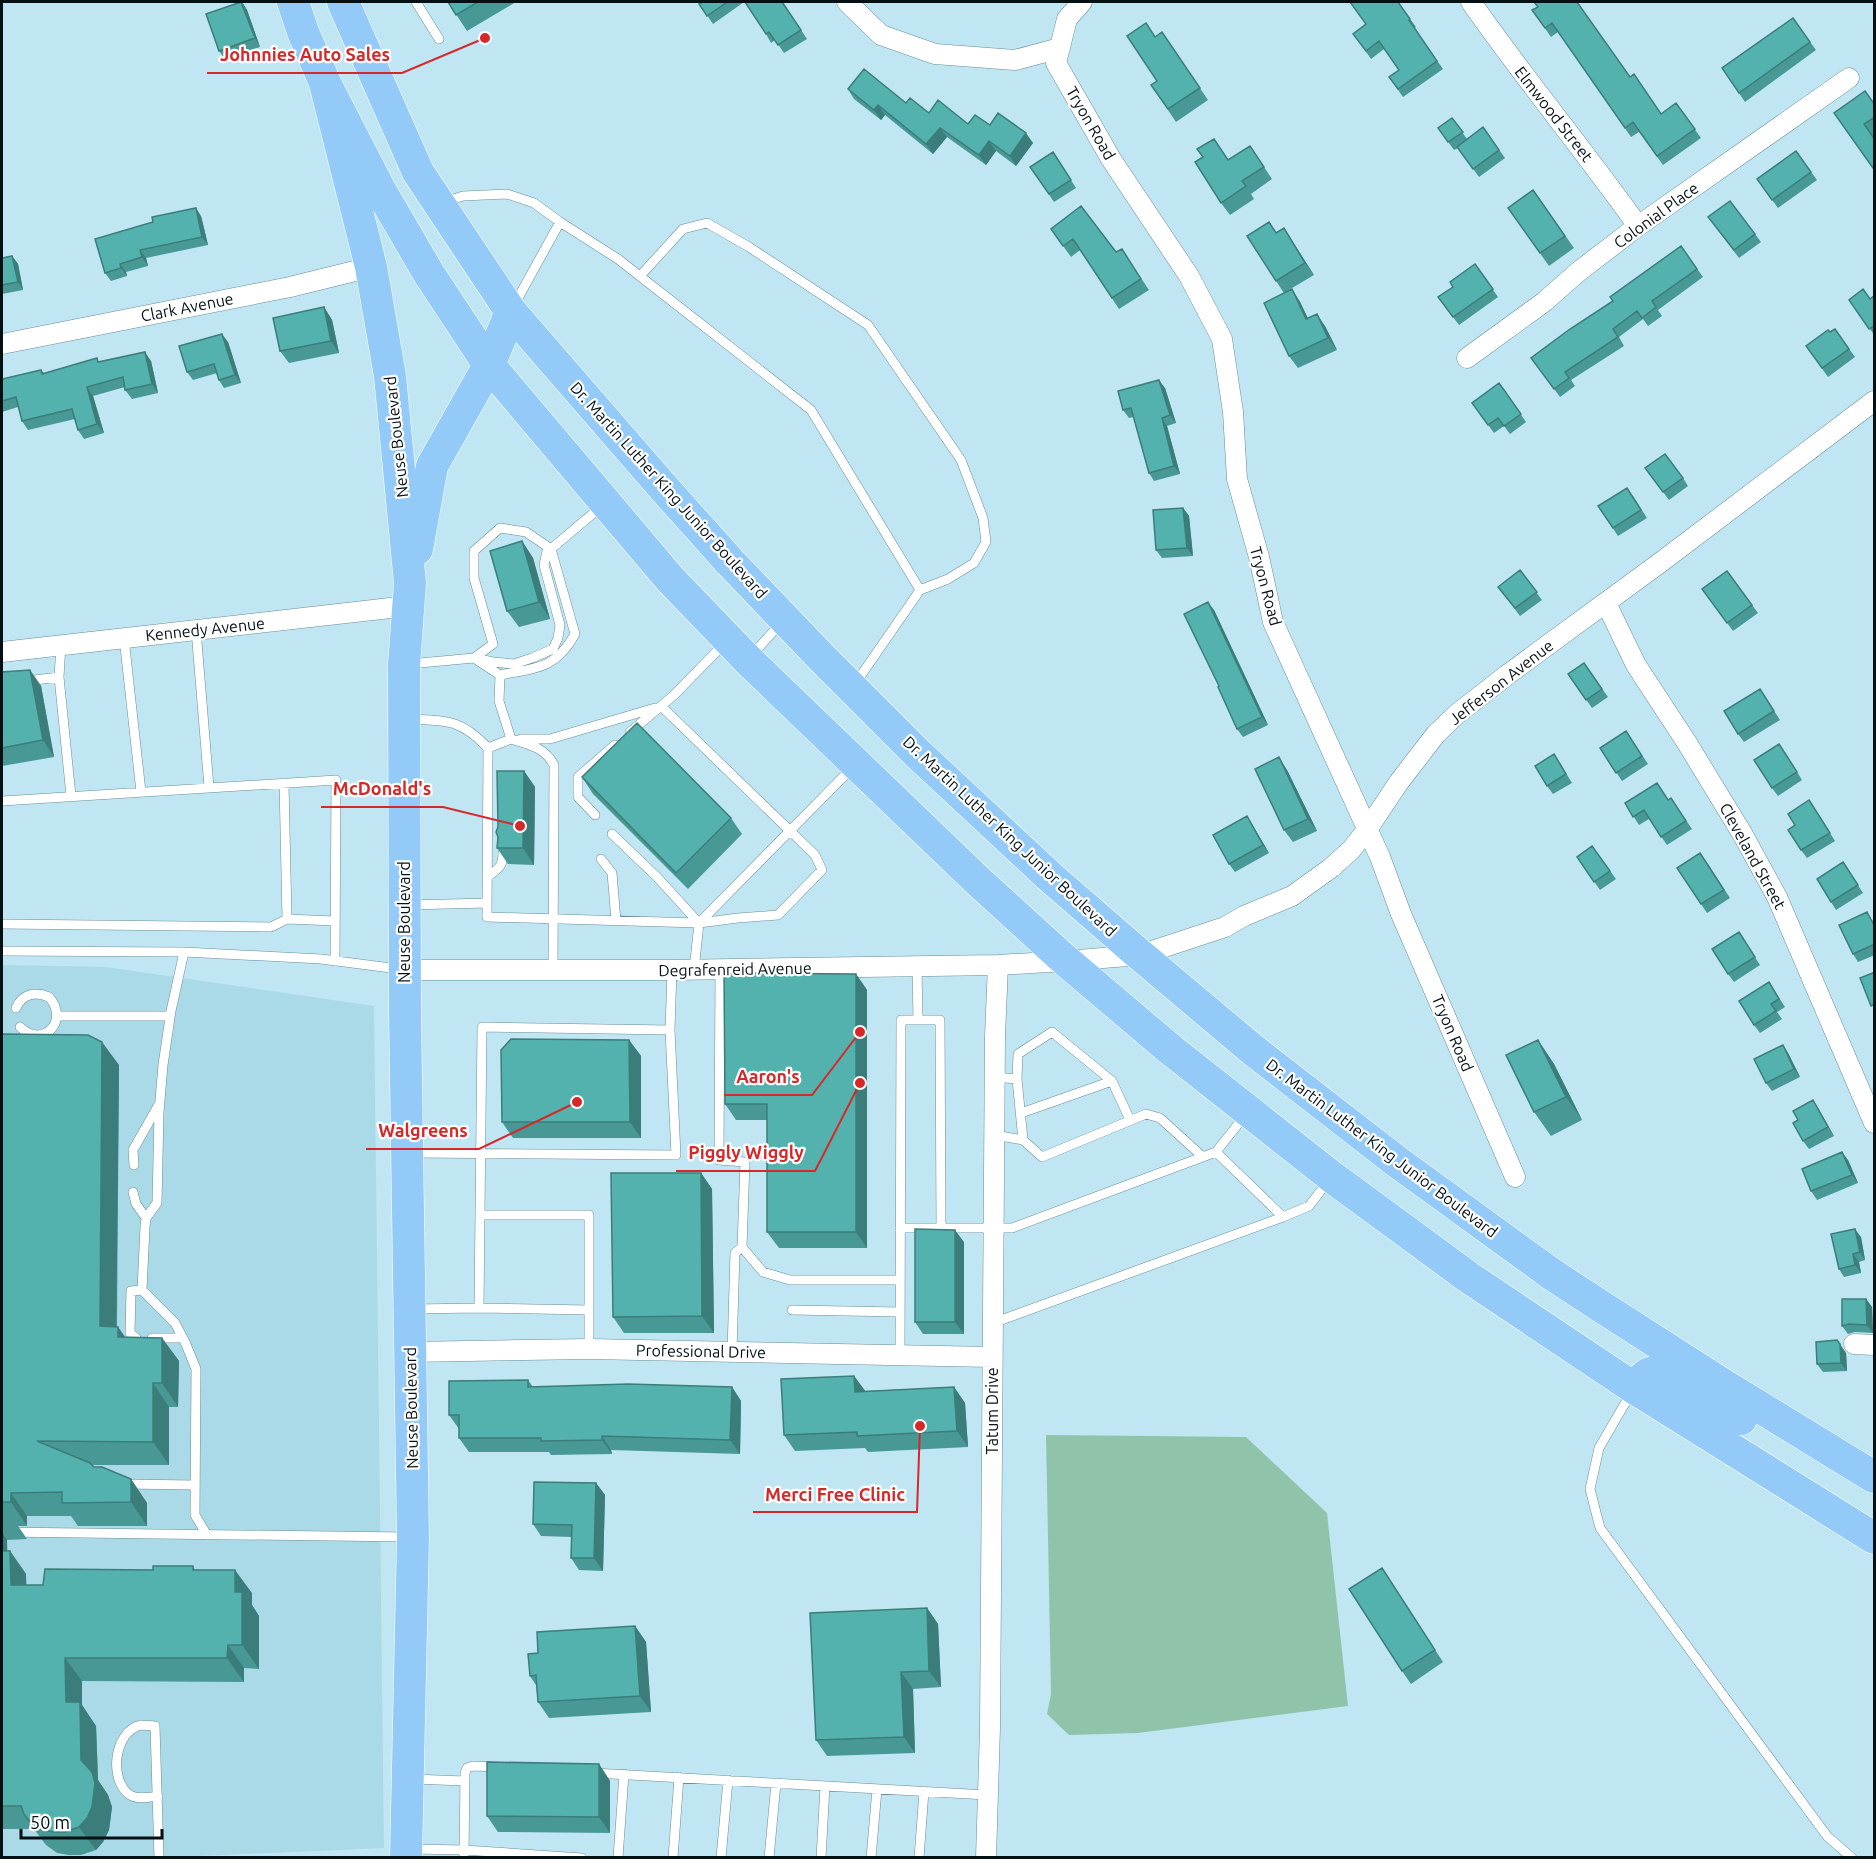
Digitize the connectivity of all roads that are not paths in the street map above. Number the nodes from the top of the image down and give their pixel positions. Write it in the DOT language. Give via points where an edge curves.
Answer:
graph roads {
  1 [pos="293,2"];
  2 [pos="343,2"];
  3 [pos="416,2"];
  4 [pos="847,2"];
  5 [pos="1082,2"];
  6 [pos="1471,2"];
  7 [pos="439,39"];
  8 [pos="1060,48"];
  9 [pos="1849,78"];
  10 [pos="326,83"];
  11 [pos="418,172"];
  12 [pos="380,190"];
  13 [pos="439,204"];
  14 [pos="560,222"];
  15 [pos="1638,226"];
  16 [pos="370,267"];
  17 [pos="640,276"];
  18 [pos="511,312"];
  19 [pos="2,344"];
  20 [pos="1467,358"];
  21 [pos="489,365"];
  22 [pos="1875,400"];
  23 [pos="605,503"];
  24 [pos="551,549"];
  25 [pos="920,590"];
  26 [pos="409,594"];
  27 [pos="1606,603"];
  28 [pos="785,619"];
  29 [pos="196,630"];
  30 [pos="124,638"];
  31 [pos="62,645"];
  32 [pos="738,650"];
  33 [pos="2,652"];
  34 [pos="474,658"];
  35 [pos="404,665"];
  36 [pos="500,675"];
  37 [pos="59,677"];
  38 [pos="2,684"];
  39 [pos="852,689"];
  40 [pos="660,706"];
  41 [pos="404,719"];
  42 [pos="511,740"];
  43 [pos="488,748"];
  44 [pos="856,764"];
  45 [pos="488,765"];
  46 [pos="498,782"];
  47 [pos="284,783"];
  48 [pos="209,787"];
  49 [pos="141,792"];
  50 [pos="71,796"];
  51 [pos="2,801"];
  52 [pos="595,815"];
  53 [pos="1367,830"];
  54 [pos="789,831"];
  55 [pos="612,834"];
  56 [pos="503,853"];
  57 [pos="601,859"];
  58 [pos="487,877"];
  59 [pos="487,903"];
  60 [pos="404,905"];
  61 [pos="286,919"];
  62 [pos="553,919"];
  63 [pos="336,921"];
  64 [pos="616,921"];
  65 [pos="699,923"];
  66 [pos="2,924"];
  67 [pos="2,951"];
  68 [pos="184,952"];
  69 [pos="1140,955"];
  70 [pos="335,961"];
  71 [pos="1066,961"];
  72 [pos="998,965"];
  73 [pos="917,966"];
  74 [pos="553,969"];
  75 [pos="720,969"];
  76 [pos="404,970"];
  77 [pos="672,970"];
  78 [pos="694,970"];
  79 [pos="16,1008"];
  80 [pos="57,1016"];
  81 [pos="170,1016"];
  82 [pos="918,1020"];
  83 [pos="20,1027"];
  84 [pos="670,1030"];
  85 [pos="995,1077"];
  86 [pos="1017,1079"];
  87 [pos="1112,1081"];
  88 [pos="159,1104"];
  89 [pos="1870,1105"];
  90 [pos="1248,1111"];
  91 [pos="1021,1113"];
  92 [pos="1130,1120"];
  93 [pos="1875,1123"];
  94 [pos="994,1135"];
  95 [pos="1023,1140"];
  96 [pos="1216,1152"];
  97 [pos="406,1153"];
  98 [pos="481,1155"];
  99 [pos="1203,1157"];
  100 [pos="134,1165"];
  101 [pos="1332,1177"];
  102 [pos="1515,1177"];
  103 [pos="134,1192"];
  104 [pos="480,1215"];
  105 [pos="1283,1217"];
  106 [pos="146,1218"];
  107 [pos="900,1228"];
  108 [pos="941,1228"];
  109 [pos="994,1228"];
  110 [pos="742,1247"];
  111 [pos="900,1281"];
  112 [pos="142,1290"];
  113 [pos="479,1308"];
  114 [pos="409,1309"];
  115 [pos="590,1310"];
  116 [pos="792,1310"];
  117 [pos="900,1312"];
  118 [pos="993,1323"];
  119 [pos="136,1338"];
  120 [pos="152,1338"];
  121 [pos="183,1338"];
  122 [pos="1854,1344"];
  123 [pos="1875,1345"];
  124 [pos="589,1349"];
  125 [pos="410,1352"];
  126 [pos="732,1352"];
  127 [pos="900,1355"];
  128 [pos="992,1357"];
  129 [pos="1634,1388"];
  130 [pos="1874,1477"];
  131 [pos="114,1484"];
  132 [pos="195,1485"];
  133 [pos="2,1532"];
  134 [pos="207,1535"];
  135 [pos="413,1537"];
  136 [pos="1875,1538"];
  137 [pos="508,1768"];
  138 [pos="590,1772"];
  139 [pos="624,1774"];
  140 [pos="679,1777"];
  141 [pos="407,1778"];
  142 [pos="728,1780"];
  143 [pos="464,1781"];
  144 [pos="776,1783"];
  145 [pos="825,1786"];
  146 [pos="877,1789"];
  147 [pos="924,1791"];
  148 [pos="987,1795"];
  149 [pos="158,1796"];
  150 [pos="406,1853"];
  151 [pos="464,1854"];
  152 [pos="159,1857"];
  153 [pos="582,1857"];
  154 [pos="618,1857"];
  155 [pos="673,1857"];
  156 [pos="722,1857"];
  157 [pos="769,1857"];
  158 [pos="821,1857"];
  159 [pos="871,1857"];
  160 [pos="919,1857"];
  161 [pos="986,1857"];
  162 [pos="1852,1857"];
  1 -- 10 [label="main road, Neuse Boulevard"];
  2 -- 11 [label="main road, Dr. Martin Luther King Junior Boulevard"];
  3 -- 7 [label="lane"];
  4 -- 8 [label="street" via="881,35 934,54 1015,60"];
  5 -- 8 [label="street, Tryon Road" via="1067,19"];
  6 -- 15 [label="street, Elmwood Street"];
  8 -- 53 [label="street, Tryon Road" via="1056,63 1112,159 1189,276 1222,339 1233,412 1237,479 1273,622"];
  9 -- 15 [label="street, Colonial Place"];
  10 -- 12 [label="main road"];
  10 -- 16 [label="main road, Neuse Boulevard"];
  11 -- 12 [label="main road"];
  11 -- 13 [label="main road, Dr. Martin Luther King Junior Boulevard"];
  12 -- 21 [label="main road"];
  13 -- 14 [label="lane" via="463,196 507,194 534,203"];
  13 -- 18 [label="main road, Dr. Martin Luther King Junior Boulevard"];
  14 -- 17 [label="lane"];
  14 -- 18 [label="lane"];
  15 -- 20 [label="street, Colonial Place"];
  16 -- 19 [label="street, Clark Avenue" via="290,287"];
  16 -- 26 [label="main road, Neuse Boulevard" via="390,376"];
  17 -- 25 [label="lane" via="811,410"];
  17 -- 25 [label="lane" via="683,229 707,223 868,325 961,460 982,518 986,542 974,563"];
  18 -- 21 [label="main road"];
  18 -- 28 [label="main road, Dr. Martin Luther King Junior Boulevard" via="662,486"];
  21 -- 23 [label="main road"];
  21 -- 26 [label="main road" via="432,466"];
  22 -- 27 [label="street, Jefferson Avenue"];
  23 -- 24 [label="lane"];
  23 -- 32 [label="main road"];
  24 -- 34 [label="lane" via="544,565 560,625 553,649 514,664"];
  24 -- 34 [label="lane" via="526,532 500,528 474,551 474,578 493,644"];
  24 -- 36 [label="lane" via="575,634 567,650 545,666"];
  25 -- 39 [label="lane"];
  26 -- 29 [label="street, Kennedy Avenue"];
  26 -- 35 [label="main road, Neuse Boulevard"];
  27 -- 53 [label="street, Jefferson Avenue" via="1457,714 1436,734"];
  27 -- 89 [label="street, Cleveland Street" via="1636,665 1743,835 1777,897"];
  28 -- 32 [label="lane"];
  28 -- 39 [label="main road, Dr. Martin Luther King Junior Boulevard"];
  29 -- 30 [label="street, Kennedy Avenue"];
  29 -- 48 [label="lane"];
  30 -- 31 [label="street, Kennedy Avenue"];
  30 -- 49 [label="lane"];
  31 -- 33 [label="street, Kennedy Avenue"];
  31 -- 37 [label="lane"];
  32 -- 40 [label="lane"];
  32 -- 44 [label="main road"];
  34 -- 35 [label="lane"];
  34 -- 36 [label="lane"];
  35 -- 41 [label="main road, Neuse Boulevard"];
  36 -- 42 [label="lane" via="499,701"];
  37 -- 38 [label="lane"];
  37 -- 50 [label="lane"];
  39 -- 69 [label="main road, Dr. Martin Luther King Junior Boulevard" via="1049,876"];
  40 -- 42 [label="lane" via="550,739"];
  40 -- 52 [label="lane" via="578,777 578,797"];
  40 -- 54 [label="lane"];
  41 -- 43 [label="lane" via="450,721 475,735"];
  41 -- 60 [label="main road, Neuse Boulevard"];
  42 -- 43 [label="lane"];
  42 -- 62 [label="lane" via="548,754 554,765"];
  43 -- 45 [label="lane"];
  44 -- 54 [label="lane"];
  44 -- 71 [label="main road"];
  45 -- 46 [label="lane"];
  45 -- 58 [label="lane"];
  47 -- 48 [label="lane"];
  47 -- 61 [label="lane"];
  47 -- 63 [label="lane" via="336,780"];
  48 -- 49 [label="lane"];
  49 -- 50 [label="lane"];
  50 -- 51 [label="lane"];
  53 -- 69 [label="street, Jefferson Avenue" via="1331,868 1292,896 1225,927"];
  53 -- 102 [label="street, Tryon Road"];
  54 -- 65 [label="lane"];
  54 -- 65 [label="lane" via="815,855 822,870 778,915"];
  55 -- 65 [label="lane"];
  56 -- 58 [label="lane" via="503,863"];
  57 -- 64 [label="lane" via="612,873"];
  58 -- 59 [label="lane"];
  59 -- 60 [label="lane"];
  59 -- 62 [label="lane" via="487,917"];
  60 -- 76 [label="main road, Neuse Boulevard"];
  61 -- 63 [label="lane"];
  61 -- 66 [label="lane" via="271,927"];
  62 -- 64 [label="lane"];
  62 -- 74 [label="lane"];
  63 -- 70 [label="lane"];
  64 -- 65 [label="lane"];
  65 -- 78 [label="lane"];
  67 -- 68 [label="lane"];
  68 -- 70 [label="lane"];
  68 -- 81 [label="lane"];
  69 -- 71 [label="street, Jefferson Avenue"];
  69 -- 130 [label="main road, Dr. Martin Luther King Junior Boulevard" via="1253,1050 1396,1161 1550,1273"];
  70 -- 76 [label="lane"];
  71 -- 72 [label="street, Degrafenreid Avenue"];
  71 -- 90 [label="main road"];
  72 -- 73 [label="street, Degrafenreid Avenue"];
  72 -- 85 [label="street, Tatum Drive"];
  73 -- 75 [label="street, Degrafenreid Avenue"];
  73 -- 82 [label="lane"];
  74 -- 76 [label="street, Degrafenreid Avenue"];
  74 -- 77 [label="street, Degrafenreid Avenue"];
  75 -- 78 [label="street, Degrafenreid Avenue"];
  75 -- 110 [label="lane" via="719,1160 745,1162"];
  76 -- 97 [label="main road, Neuse Boulevard"];
  77 -- 78 [label="street, Degrafenreid Avenue"];
  77 -- 84 [label="lane"];
  79 -- 80 [label="lane" via="28,995 42,994 54,1003"];
  80 -- 81 [label="lane"];
  80 -- 83 [label="lane" via="52,1028 40,1035"];
  81 -- 88 [label="lane"];
  82 -- 107 [label="lane" via="901,1020"];
  82 -- 108 [label="lane" via="940,1020"];
  84 -- 98 [label="lane" via="482,1027"];
  84 -- 98 [label="lane" via="676,1155"];
  85 -- 86 [label="lane"];
  85 -- 94 [label="street, Tatum Drive"];
  86 -- 87 [label="lane" via="1018,1054 1052,1032"];
  86 -- 91 [label="lane"];
  87 -- 91 [label="lane"];
  87 -- 92 [label="lane"];
  88 -- 100 [label="lane" via="133,1150"];
  88 -- 106 [label="lane" via="157,1203"];
  89 -- 93 [label="street, Cleveland Street"];
  90 -- 96 [label="lane"];
  90 -- 101 [label="main road"];
  91 -- 95 [label="lane"];
  92 -- 95 [label="lane" via="1042,1157"];
  92 -- 99 [label="lane" via="1146,1114 1160,1118"];
  94 -- 95 [label="lane"];
  94 -- 109 [label="street, Tatum Drive"];
  96 -- 99 [label="lane"];
  96 -- 105 [label="lane"];
  97 -- 98 [label="lane"];
  97 -- 114 [label="main road, Neuse Boulevard"];
  98 -- 104 [label="lane"];
  99 -- 109 [label="lane" via="1011,1228"];
  101 -- 105 [label="lane" via="1309,1206"];
  101 -- 129 [label="main road" via="1468,1277"];
  103 -- 106 [label="lane" via="136,1204"];
  104 -- 113 [label="lane"];
  104 -- 115 [label="lane" via="589,1215"];
  105 -- 118 [label="lane"];
  106 -- 112 [label="lane"];
  107 -- 108 [label="lane"];
  107 -- 111 [label="lane"];
  108 -- 109 [label="lane"];
  109 -- 118 [label="street, Tatum Drive"];
  110 -- 111 [label="lane" via="763,1272 790,1280"];
  110 -- 126 [label="lane" via="735,1253"];
  111 -- 117 [label="lane"];
  112 -- 119 [label="lane" via="131,1291 130,1333"];
  112 -- 121 [label="lane" via="175,1323"];
  113 -- 114 [label="lane"];
  113 -- 115 [label="lane"];
  114 -- 125 [label="main road, Neuse Boulevard"];
  115 -- 124 [label="lane"];
  116 -- 117 [label="lane"];
  117 -- 127 [label="lane"];
  118 -- 128 [label="street, Tatum Drive"];
  120 -- 121 [label="lane"];
  121 -- 132 [label="lane" via="196,1369"];
  122 -- 123 [label="street"];
  124 -- 125 [label="street, Professional Drive"];
  124 -- 126 [label="street, Professional Drive"];
  125 -- 135 [label="main road, Neuse Boulevard"];
  126 -- 127 [label="street, Professional Drive"];
  127 -- 128 [label="street, Professional Drive"];
  128 -- 148 [label="street, Tatum Drive"];
  129 -- 130 [label="main road" via="1647,1374 1660,1373 1765,1433"];
  129 -- 136 [label="main road"];
  129 -- 162 [label="lane" via="1599,1448 1590,1490 1599,1528 1827,1836"];
  131 -- 132 [label="lane"];
  132 -- 134 [label="lane" via="195,1515"];
  133 -- 134 [label="lane"];
  134 -- 135 [label="lane"];
  135 -- 141 [label="main road, Neuse Boulevard"];
  137 -- 143 [label="lane" via="473,1766 467,1768"];
  138 -- 139 [label="lane"];
  139 -- 140 [label="lane"];
  139 -- 154 [label="lane"];
  140 -- 142 [label="lane"];
  140 -- 155 [label="lane"];
  141 -- 143 [label="lane"];
  141 -- 150 [label="main road, Neuse Boulevard"];
  142 -- 144 [label="lane"];
  142 -- 156 [label="lane"];
  143 -- 151 [label="lane"];
  144 -- 145 [label="lane"];
  144 -- 157 [label="lane"];
  145 -- 146 [label="lane"];
  145 -- 158 [label="lane"];
  146 -- 147 [label="lane"];
  146 -- 159 [label="lane"];
  147 -- 148 [label="lane"];
  147 -- 160 [label="lane"];
  148 -- 161 [label="street, Tatum Drive"];
  149 -- 149 [label="lane" via="155,1726 141,1725 127,1733 118,1749 119,1777 131,1795"];
  149 -- 152 [label="lane"];
  150 -- 151 [label="lane"];
  151 -- 153 [label="lane"];
}
